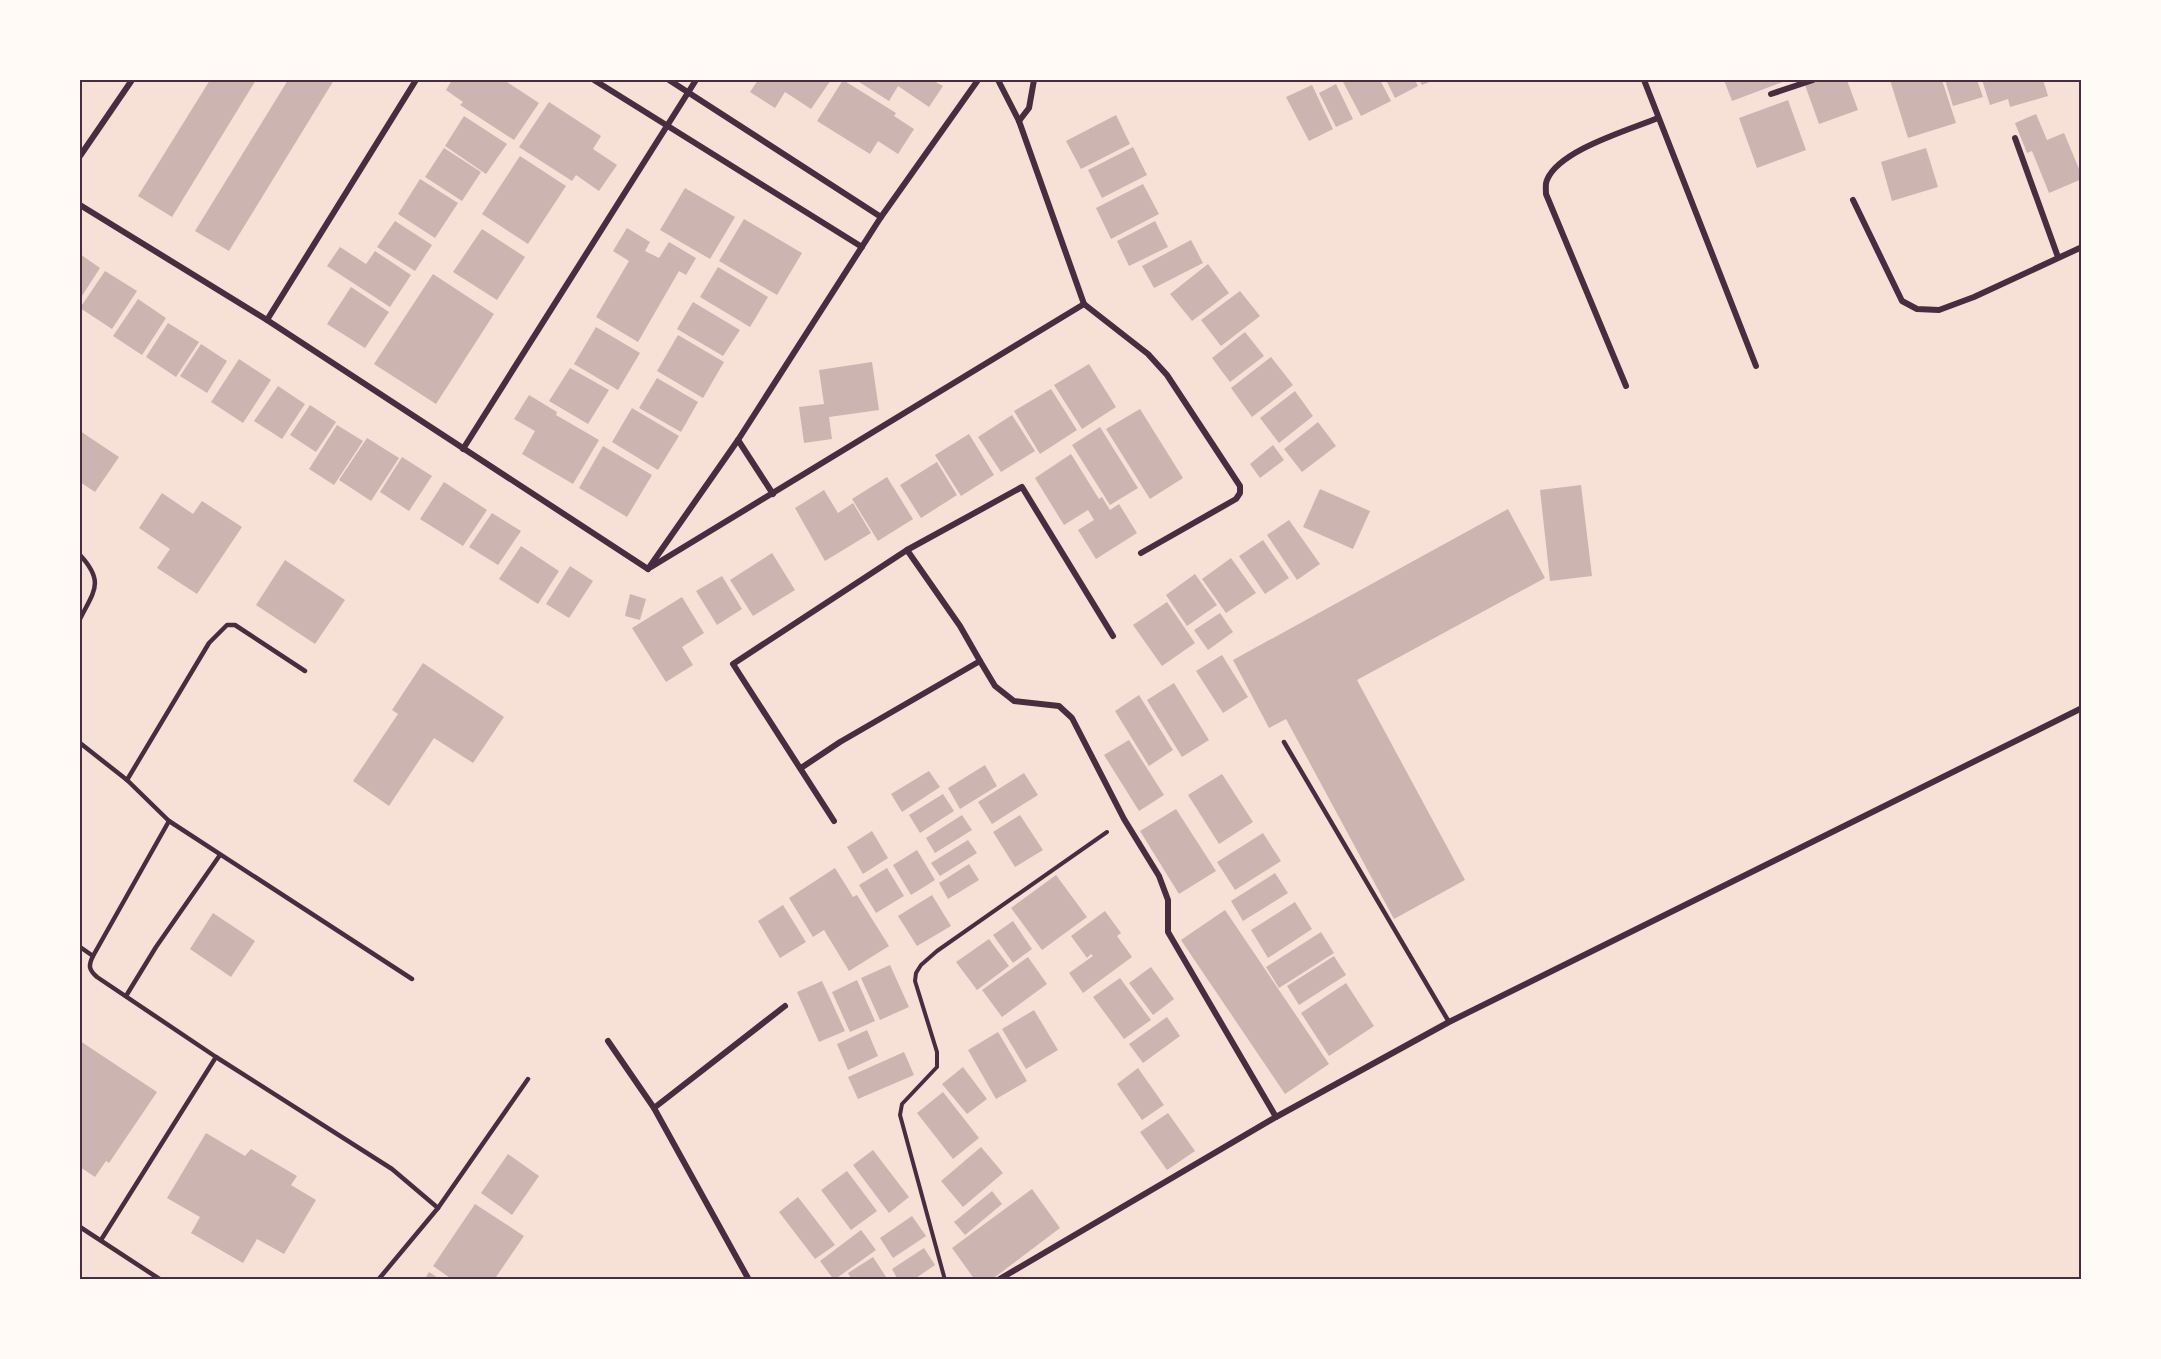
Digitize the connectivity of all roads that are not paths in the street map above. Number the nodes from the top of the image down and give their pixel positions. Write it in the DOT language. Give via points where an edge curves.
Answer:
graph roads {
  1 [pos="132,80"];
  2 [pos="416,80"];
  3 [pos="594,80"];
  4 [pos="669,80"];
  5 [pos="696,80"];
  6 [pos="978,80"];
  7 [pos="998,80"];
  8 [pos="1034,80"];
  9 [pos="1644,80"];
  10 [pos="1813,80"];
  11 [pos="688,92"];
  12 [pos="1771,94"];
  13 [pos="1658,118"];
  14 [pos="1019,121"];
  15 [pos="667,125"];
  16 [pos="2015,138"];
  17 [pos="80,156"];
  18 [pos="1853,200"];
  19 [pos="80,205"];
  20 [pos="881,217"];
  21 [pos="861,247"];
  22 [pos="2082,247"];
  23 [pos="2058,257"];
  24 [pos="1084,304"];
  25 [pos="267,320"];
  26 [pos="1756,366"];
  27 [pos="1626,386"];
  28 [pos="738,440"];
  29 [pos="463,449"];
  30 [pos="773,494"];
  31 [pos="907,550"];
  32 [pos="1142,553"];
  33 [pos="80,555"];
  34 [pos="648,569"];
  35 [pos="80,620"];
  36 [pos="1113,636"];
  37 [pos="980,661"];
  38 [pos="305,671"];
  39 [pos="2082,708"];
  40 [pos="1284,742"];
  41 [pos="80,743"];
  42 [pos="801,768"];
  43 [pos="127,780"];
  44 [pos="169,821"];
  45 [pos="834,821"];
  46 [pos="220,855"];
  47 [pos="80,947"];
  48 [pos="93,956"];
  49 [pos="412,979"];
  50 [pos="126,996"];
  51 [pos="785,1006"];
  52 [pos="1449,1022"];
  53 [pos="608,1041"];
  54 [pos="216,1057"];
  55 [pos="528,1079"];
  56 [pos="654,1108"];
  57 [pos="1276,1117"];
  58 [pos="438,1208"];
  59 [pos="80,1227"];
  60 [pos="101,1240"];
  61 [pos="161,1280"];
  62 [pos="378,1280"];
  63 [pos="748,1280"];
  64 [pos="998,1280"];
  1 -- 17 [label="street"];
  2 -- 25 [label="street"];
  3 -- 15 [label="street"];
  4 -- 11 [label="street"];
  5 -- 11 [label="street"];
  6 -- 20 [label="street"];
  7 -- 14 [label="street"];
  8 -- 14 [label="street" via="1029,108"];
  9 -- 13 [label="street"];
  10 -- 12 [label="street"];
  11 -- 15 [label="street"];
  11 -- 20 [label="street"];
  13 -- 26 [label="street"];
  13 -- 27 [label="street" via="1584,147 1555,168 1546,181 1546,194"];
  14 -- 24 [label="street"];
  15 -- 21 [label="street"];
  15 -- 29 [label="street"];
  16 -- 23 [label="street"];
  18 -- 23 [label="street" via="1902,301 1917,309 1939,310"];
  19 -- 25 [label="street"];
  20 -- 21 [label="street"];
  21 -- 28 [label="street"];
  22 -- 23 [label="street"];
  24 -- 30 [label="street"];
  24 -- 32 [label="street" via="1148,354 1180,394 1240,486 1236,499"];
  25 -- 29 [label="street"];
  28 -- 30 [label="street"];
  28 -- 34 [label="street"];
  29 -- 34 [label="street"];
  30 -- 34 [label="street"];
  31 -- 36 [label="street" via="1022,488"];
  31 -- 37 [label="street"];
  31 -- 42 [label="street" via="733,664"];
  33 -- 35 [label="lane" via="94,574 96,589"];
  37 -- 42 [label="street"];
  37 -- 57 [label="street" via="994,686 1014,701 1059,706 1072,718 1124,819 1159,876 1168,900 1168,932"];
  38 -- 43 [label="lane" via="235,625 227,625 209,643"];
  39 -- 52 [label="street"];
  40 -- 52 [label="lane"];
  41 -- 43 [label="lane"];
  42 -- 45 [label="street"];
  43 -- 44 [label="lane"];
  44 -- 46 [label="lane"];
  44 -- 48 [label="lane"];
  46 -- 49 [label="lane"];
  46 -- 50 [label="lane"];
  47 -- 48 [label="lane"];
  48 -- 50 [label="lane" via="90,970"];
  50 -- 54 [label="lane"];
  51 -- 56 [label="street"];
  52 -- 57 [label="street"];
  53 -- 56 [label="street"];
  54 -- 58 [label="lane" via="392,1169"];
  54 -- 60 [label="lane"];
  55 -- 58 [label="lane"];
  56 -- 63 [label="street"];
  57 -- 64 [label="street"];
  58 -- 62 [label="lane"];
  59 -- 60 [label="lane"];
  60 -- 61 [label="lane"];
}
